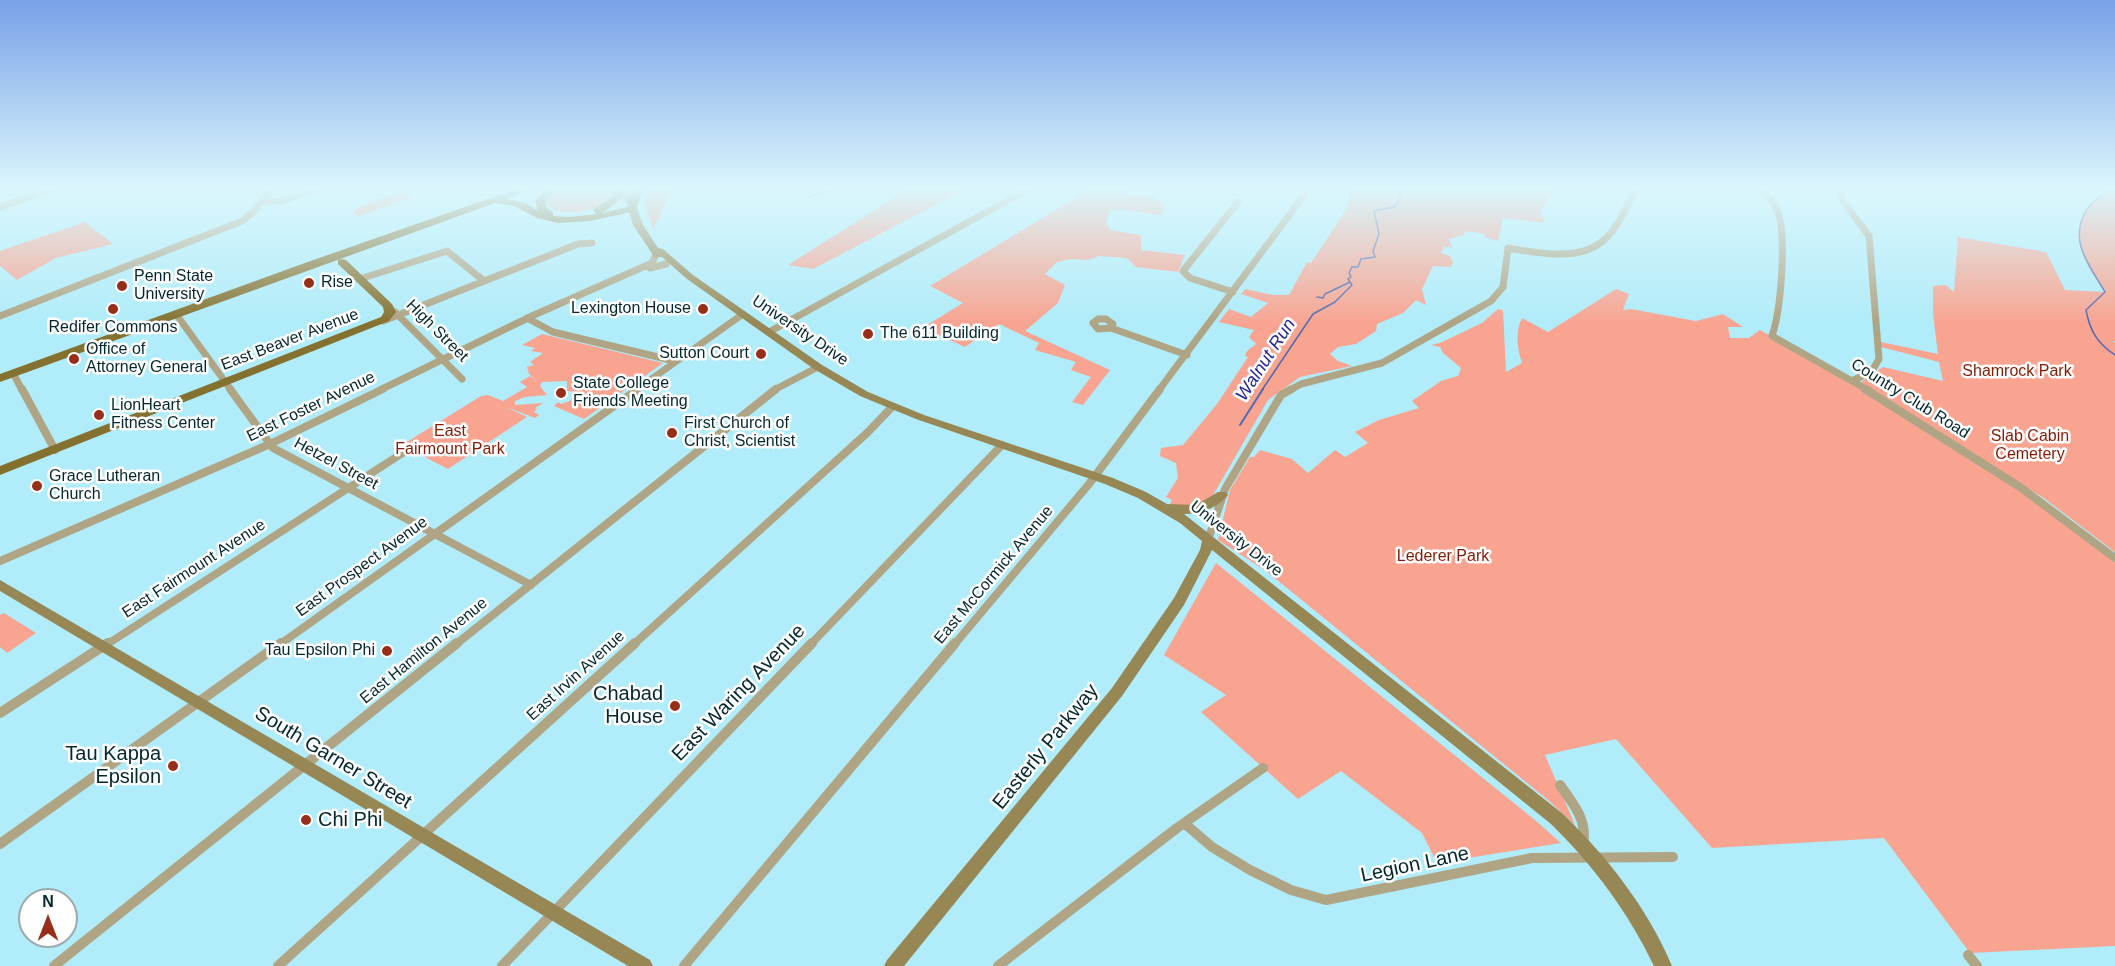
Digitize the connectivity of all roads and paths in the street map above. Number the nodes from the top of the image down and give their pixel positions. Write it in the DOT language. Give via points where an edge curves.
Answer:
graph roads {
  1 [pos="211,233"];
  2 [pos="400,233"];
  3 [pos="642,233"];
  4 [pos="948,233"];
  5 [pos="1212,233"];
  6 [pos="1276,233"];
  7 [pos="1608,233"];
  8 [pos="1781,233"];
  9 [pos="1867,233"];
  10 [pos="377,241"];
  11 [pos="592,243"];
  12 [pos="655,253"];
  13 [pos="319,262"];
  14 [pos="342,262"];
  15 [pos="666,264"];
  16 [pos="632,273"];
  17 [pos="690,277"];
  18 [pos="360,279"];
  19 [pos="484,281"];
  20 [pos="1233,292"];
  21 [pos="388,306"];
  22 [pos="176,314"];
  23 [pos="743,314"];
  24 [pos="0,316"];
  25 [pos="402,318"];
  26 [pos="527,318"];
  27 [pos="374,324"];
  28 [pos="1111,328"];
  29 [pos="769,332"];
  30 [pos="1187,355"];
  31 [pos="442,360"];
  32 [pos="675,361"];
  33 [pos="818,367"];
  34 [pos="13,373"];
  35 [pos="0,378"];
  36 [pos="462,379"];
  37 [pos="1852,381"];
  38 [pos="226,383"];
  39 [pos="892,406"];
  40 [pos="270,444"];
  41 [pos="1002,445"];
  42 [pos="55,450"];
  43 [pos="404,452"];
  44 [pos="0,471"];
  45 [pos="1096,476"];
  46 [pos="347,487"];
  47 [pos="1222,495"];
  48 [pos="1163,507"];
  49 [pos="434,534"];
  50 [pos="1209,540"];
  51 [pos="2115,558"];
  52 [pos="0,561"];
  53 [pos="0,585"];
  54 [pos="531,585"];
  55 [pos="103,646"];
  56 [pos="198,702"];
  57 [pos="0,713"];
  58 [pos="305,765"];
  59 [pos="1263,768"];
  60 [pos="1560,785"];
  61 [pos="1184,823"];
  62 [pos="423,835"];
  63 [pos="0,844"];
  64 [pos="1583,844"];
  65 [pos="1673,857"];
  66 [pos="1596,858"];
  67 [pos="554,912"];
  68 [pos="1968,955"];
  69 [pos="54,966"];
  70 [pos="278,966"];
  71 [pos="502,966"];
  72 [pos="644,966"];
  73 [pos="684,966"];
  74 [pos="894,966"];
  75 [pos="998,966"];
  76 [pos="1663,966"];
  77 [pos="1977,966"];
  1 -- 24 [label="street"];
  2 -- 10 [label="main road"];
  3 -- 12 [label="main road, University Drive"];
  4 -- 29 [label="street"];
  5 -- 20 [label="street" via="1183,269 1185,276"];
  6 -- 20 [label="street, East McCormick Avenue"];
  7 -- 47 [label="street" via="1593,247 1558,253 1508,244 1503,287 1491,301 1388,361 1301,384 1281,395"];
  8 -- 37 [label="street, Country Club Road" via="1772,336"];
  9 -- 37 [label="street" via="1877,365"];
  10 -- 13 [label="main road"];
  10 -- 14 [label="main road"];
  11 -- 19 [label="street, East Beaver Avenue" via="578,244"];
  12 -- 15 [label="main road, University Drive"];
  12 -- 16 [label="street, East Foster Avenue" via="652,263"];
  12 -- 17 [label="main road, University Drive" via="660,251"];
  13 -- 14 [label="main road"];
  13 -- 22 [label="main road"];
  14 -- 18 [label="main road, High Street"];
  15 -- 16 [label="street, East Foster Avenue"];
  15 -- 17 [label="main road, University Drive"];
  16 -- 26 [label="street, East Foster Avenue"];
  17 -- 23 [label="main road, University Drive"];
  18 -- 19 [label="street" via="447,251"];
  18 -- 21 [label="main road, High Street"];
  19 -- 25 [label="street, East Beaver Avenue"];
  20 -- 30 [label="street, East McCormick Avenue"];
  21 -- 25 [label="street, High Street"];
  21 -- 27 [label="main road, High Street" via="388,315"];
  22 -- 34 [label="main road"];
  22 -- 38 [label="street, Hetzel Street"];
  23 -- 29 [label="main road, University Drive"];
  23 -- 32 [label="street, East Prospect Avenue"];
  25 -- 27 [label="street, East Beaver Avenue"];
  25 -- 31 [label="street, High Street"];
  26 -- 31 [label="street, East Foster Avenue"];
  26 -- 32 [label="street" via="553,332"];
  27 -- 38 [label="main road, East Beaver Avenue"];
  28 -- 30 [label="street"];
  29 -- 33 [label="main road, University Drive"];
  30 -- 45 [label="street, East McCormick Avenue"];
  31 -- 36 [label="street, High Street"];
  31 -- 40 [label="street, East Foster Avenue"];
  32 -- 49 [label="street, East Prospect Avenue"];
  33 -- 39 [label="main road, University Drive"];
  33 -- 54 [label="street, East Hamilton Avenue" via="774,390"];
  34 -- 35 [label="main road"];
  34 -- 42 [label="street"];
  37 -- 51 [label="street, Country Club Road" via="2002,475"];
  38 -- 40 [label="street, Hetzel Street"];
  38 -- 42 [label="main road, East Beaver Avenue"];
  39 -- 41 [label="main road, University Drive"];
  39 -- 62 [label="street, East Irvin Avenue" via="867,433"];
  40 -- 46 [label="street, Hetzel Street"];
  40 -- 52 [label="street, East Foster Avenue"];
  41 -- 45 [label="main road, University Drive"];
  41 -- 67 [label="street, East Waring Avenue"];
  42 -- 44 [label="main road, East Beaver Avenue"];
  43 -- 46 [label="street, East Fairmount Avenue"];
  45 -- 48 [label="main road, University Drive"];
  45 -- 73 [label="street, East McCormick Avenue"];
  46 -- 49 [label="street, Hetzel Street"];
  46 -- 55 [label="street, East Fairmount Avenue"];
  47 -- 48 [label="main road" via="1200,509"];
  47 -- 50 [label="street"];
  48 -- 50 [label="main road, University Drive"];
  49 -- 54 [label="street, Hetzel Street"];
  49 -- 56 [label="street, East Prospect Avenue"];
  50 -- 64 [label="main road, University Drive" via="1557,819"];
  50 -- 74 [label="main road, Easterly Parkway" via="1179,601 1123,684"];
  53 -- 55 [label="main road, South Garner Street"];
  54 -- 58 [label="street, East Hamilton Avenue"];
  55 -- 56 [label="main road, South Garner Street"];
  55 -- 57 [label="street, East Fairmount Avenue"];
  56 -- 58 [label="main road, South Garner Street"];
  56 -- 63 [label="street, East Prospect Avenue"];
  58 -- 62 [label="main road, South Garner Street"];
  58 -- 69 [label="street, East Hamilton Avenue"];
  59 -- 61 [label="street"];
  60 -- 64 [label="street" via="1582,821"];
  61 -- 66 [label="street, Legion Lane" via="1225,856 1298,892 1326,900 1532,858"];
  61 -- 75 [label="street"];
  62 -- 67 [label="main road, South Garner Street"];
  62 -- 70 [label="street, East Irvin Avenue"];
  64 -- 66 [label="main road, University Drive"];
  65 -- 66 [label="street, Legion Lane"];
  66 -- 76 [label="main road, University Drive" via="1627,897"];
  67 -- 71 [label="street, East Waring Avenue"];
  67 -- 72 [label="main road, South Garner Street"];
  68 -- 77 [label="street"];
}
